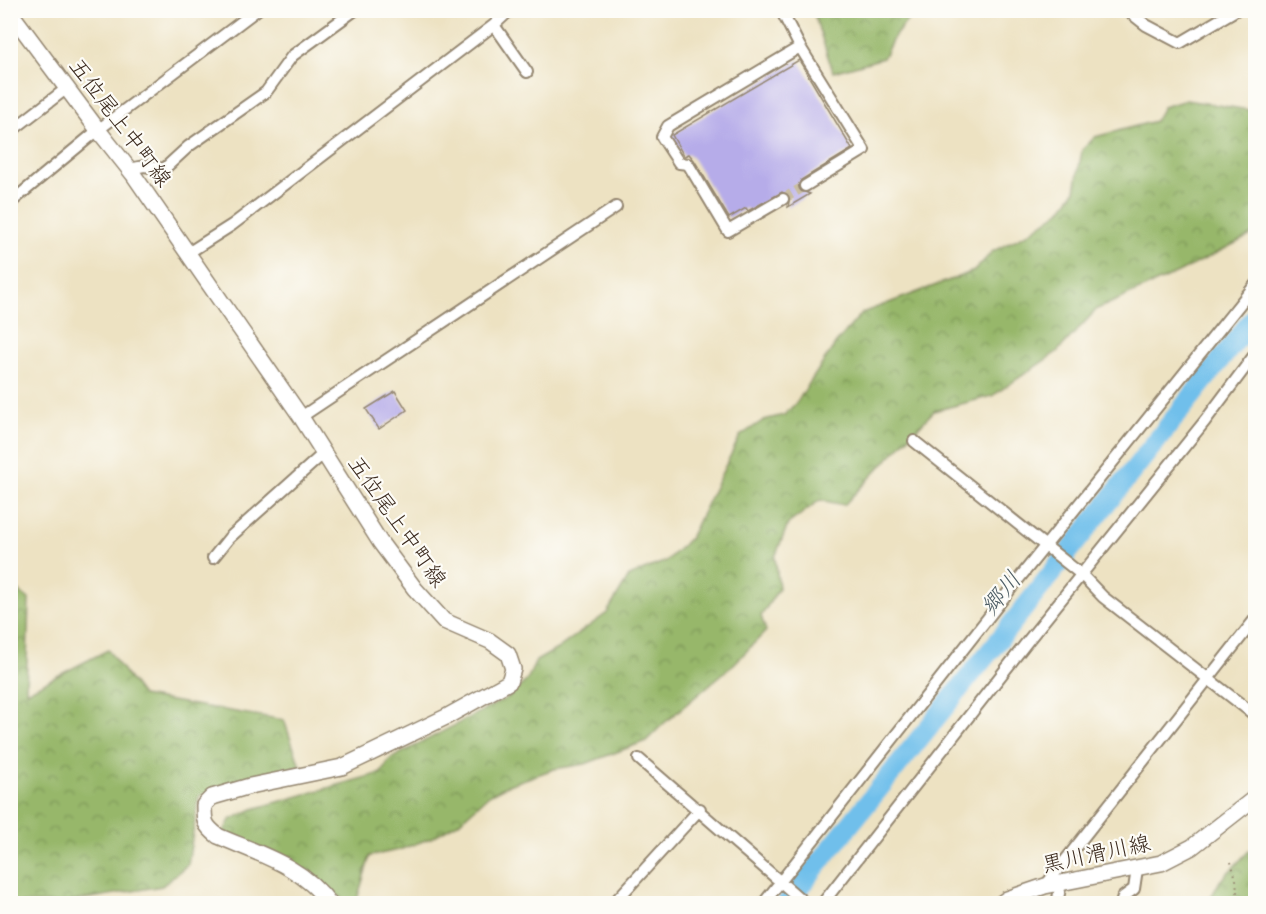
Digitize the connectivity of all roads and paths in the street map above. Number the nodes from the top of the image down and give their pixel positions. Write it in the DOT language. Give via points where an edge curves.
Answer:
graph roads {
  1 [pos="257,10"];
  2 [pos="355,10"];
  3 [pos="510,10"];
  4 [pos="781,10"];
  5 [pos="1127,10"];
  6 [pos="1236,10"];
  7 [pos="16,13"];
  8 [pos="494,25"];
  9 [pos="800,47"];
  10 [pos="527,72"];
  11 [pos="67,88"];
  12 [pos="98,130"];
  13 [pos="10,132"];
  14 [pos="129,169"];
  15 [pos="805,186"];
  16 [pos="783,199"];
  17 [pos="10,203"];
  18 [pos="616,207"];
  19 [pos="188,254"];
  20 [pos="1256,284"];
  21 [pos="1256,352"];
  22 [pos="301,417"];
  23 [pos="914,441"];
  24 [pos="324,453"];
  25 [pos="1045,546"];
  26 [pos="213,558"];
  27 [pos="1082,575"];
  28 [pos="1256,618"];
  29 [pos="1208,679"];
  30 [pos="1256,716"];
  31 [pos="639,759"];
  32 [pos="1256,797"];
  33 [pos="700,810"];
  34 [pos="1231,862"];
  35 [pos="1137,869"];
  36 [pos="781,882"];
  37 [pos="1053,885"];
  38 [pos="330,903"];
  39 [pos="612,903"];
  40 [pos="763,903"];
  41 [pos="806,903"];
  42 [pos="822,903"];
  43 [pos="1000,903"];
  44 [pos="1057,903"];
  45 [pos="1121,903"];
  46 [pos="1238,903"];
  1 -- 12 [label="street"];
  2 -- 14 [label="street" via="292,57 266,92 189,146 164,169"];
  3 -- 8 [label="street"];
  4 -- 9 [label="street"];
  5 -- 6 [label="street" via="1180,43"];
  7 -- 11 [label="main road, 五位尾上中町線"];
  8 -- 10 [label="street"];
  8 -- 19 [label="street" via="232,225"];
  9 -- 15 [label="street" via="864,150"];
  9 -- 16 [label="street" via="668,126 662,137 679,163 688,164 728,231"];
  11 -- 12 [label="main road, 五位尾上中町線"];
  11 -- 13 [label="street"];
  12 -- 14 [label="main road, 五位尾上中町線"];
  12 -- 17 [label="street"];
  14 -- 19 [label="main road, 五位尾上中町線"];
  18 -- 22 [label="street"];
  19 -- 22 [label="main road, 五位尾上中町線"];
  20 -- 25 [label="street"];
  21 -- 27 [label="street"];
  22 -- 24 [label="main road, 五位尾上中町線"];
  23 -- 25 [label="street"];
  24 -- 26 [label="street" via="229,538"];
  24 -- 38 [label="main road, 五位尾上中町線" via="415,590 444,621 490,641 508,654 513,669 509,682 495,691 342,766 250,786 212,797 204,804 204,821 218,836 295,870 318,887"];
  25 -- 27 [label="street"];
  25 -- 36 [label="street"];
  27 -- 29 [label="street" via="1103,597"];
  27 -- 42 [label="street"];
  28 -- 29 [label="street"];
  29 -- 30 [label="street"];
  29 -- 37 [label="street"];
  31 -- 33 [label="street"];
  32 -- 35 [label="main road, 黒川滑川線" via="1192,847 1161,863"];
  33 -- 36 [label="street"];
  33 -- 39 [label="street"];
  34 -- 46 [label="path"];
  35 -- 37 [label="main road, 黒川滑川線"];
  35 -- 45 [label="street" via="1134,889"];
  36 -- 40 [label="street"];
  36 -- 41 [label="street"];
  37 -- 43 [label="main road, 黒川滑川線"];
  37 -- 44 [label="street"];
}
